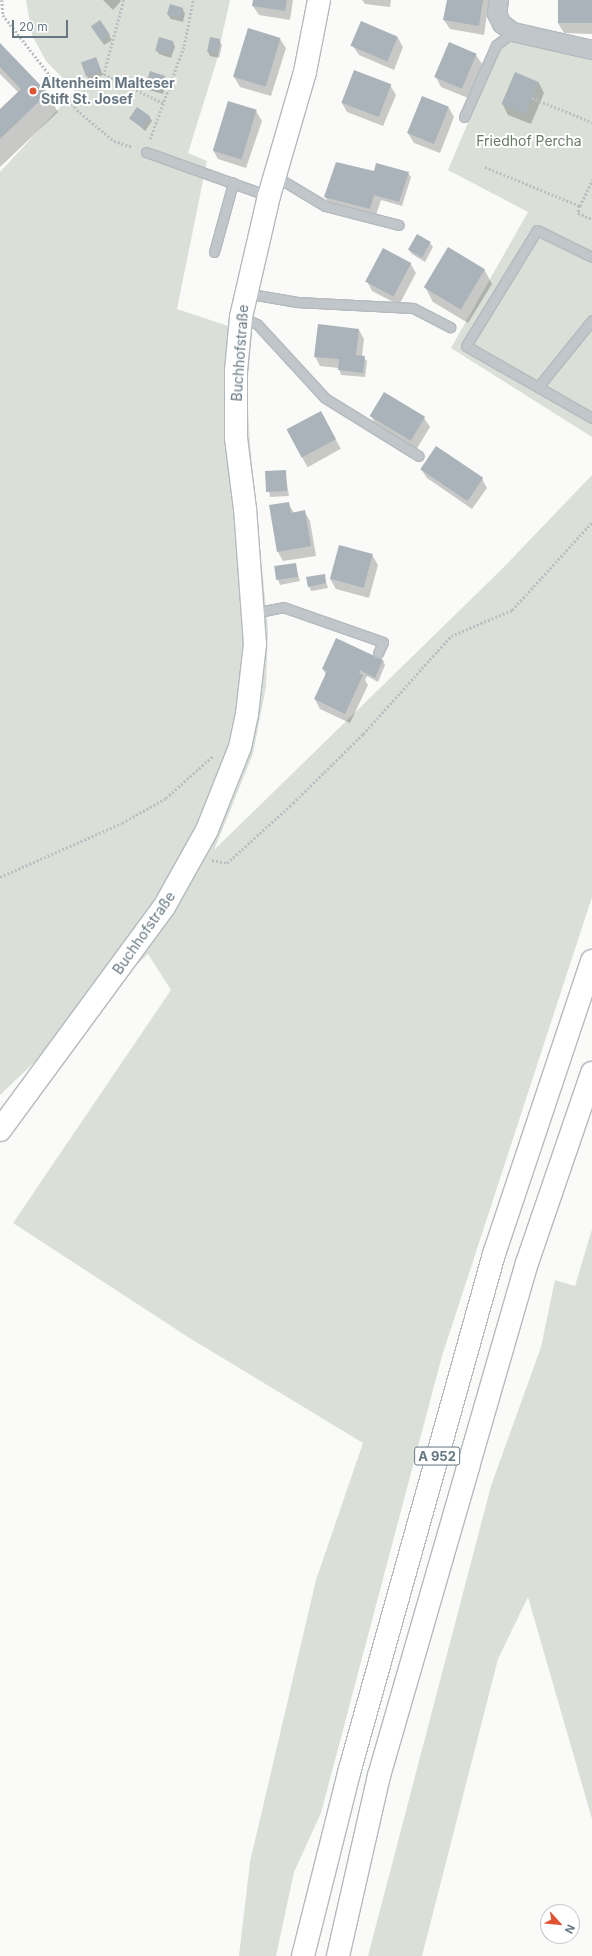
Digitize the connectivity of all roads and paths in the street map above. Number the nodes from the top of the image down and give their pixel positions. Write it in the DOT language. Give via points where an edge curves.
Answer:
graph roads {
  1 [pos="2,0"];
  2 [pos="124,0"];
  3 [pos="193,0"];
  4 [pos="319,0"];
  5 [pos="499,0"];
  6 [pos="513,32"];
  7 [pos="592,50"];
  8 [pos="532,98"];
  9 [pos="163,103"];
  10 [pos="464,117"];
  11 [pos="592,122"];
  12 [pos="146,152"];
  13 [pos="485,167"];
  14 [pos="592,180"];
  15 [pos="233,183"];
  16 [pos="272,186"];
  17 [pos="580,206"];
  18 [pos="592,219"];
  19 [pos="399,225"];
  20 [pos="214,252"];
  21 [pos="592,258"];
  22 [pos="245,293"];
  23 [pos="241,317"];
  24 [pos="592,320"];
  25 [pos="450,327"];
  26 [pos="538,386"];
  27 [pos="592,418"];
  28 [pos="419,456"];
  29 [pos="592,522"];
  30 [pos="253,613"];
  31 [pos="378,653"];
  32 [pos="216,752"];
  33 [pos="196,851"];
  34 [pos="0,877"];
  35 [pos="592,961"];
  36 [pos="592,1073"];
  37 [pos="0,1130"];
  38 [pos="303,1956"];
  39 [pos="338,1956"];
  1 -- 12 [label="path" via="3,15 77,110 114,141"];
  2 -- 9 [label="path" via="104,74"];
  3 -- 9 [label="path" via="184,46"];
  4 -- 16 [label="main road, Buchhofstraße" via="305,72"];
  5 -- 6 [label="street" via="498,14 502,24"];
  6 -- 7 [label="street"];
  6 -- 10 [label="lane" via="496,45"];
  8 -- 11 [label="path"];
  9 -- 12 [label="path"];
  12 -- 15 [label="lane"];
  13 -- 17 [label="path"];
  14 -- 17 [label="path"];
  15 -- 16 [label="lane"];
  15 -- 20 [label="lane"];
  16 -- 19 [label="lane" via="326,206"];
  16 -- 22 [label="main road, Buchhofstraße"];
  17 -- 18 [label="path" via="578,213"];
  21 -- 26 [label="lane" via="537,230 466,346"];
  22 -- 23 [label="main road, Buchhofstraße"];
  22 -- 25 [label="lane" via="297,302 413,308"];
  23 -- 28 [label="lane" via="257,324 326,398"];
  23 -- 30 [label="main road, Buchhofstraße" via="236,371 236,438 245,509"];
  24 -- 26 [label="lane"];
  26 -- 27 [label="lane"];
  29 -- 33 [label="path" via="512,610 451,636 363,734 294,803 227,863 212,860"];
  30 -- 31 [label="lane" via="283,607 383,642"];
  30 -- 33 [label="main road, Buchhofstraße" via="255,644 247,714 240,747 220,803"];
  32 -- 34 [label="path" via="166,798 122,823"];
  33 -- 37 [label="main road, Buchhofstraße" via="164,907"];
  35 -- 38 [label="main road, A 952" via="494,1254 350,1769"];
  36 -- 39 [label="main road, A 952" via="527,1263 379,1776"];
}
